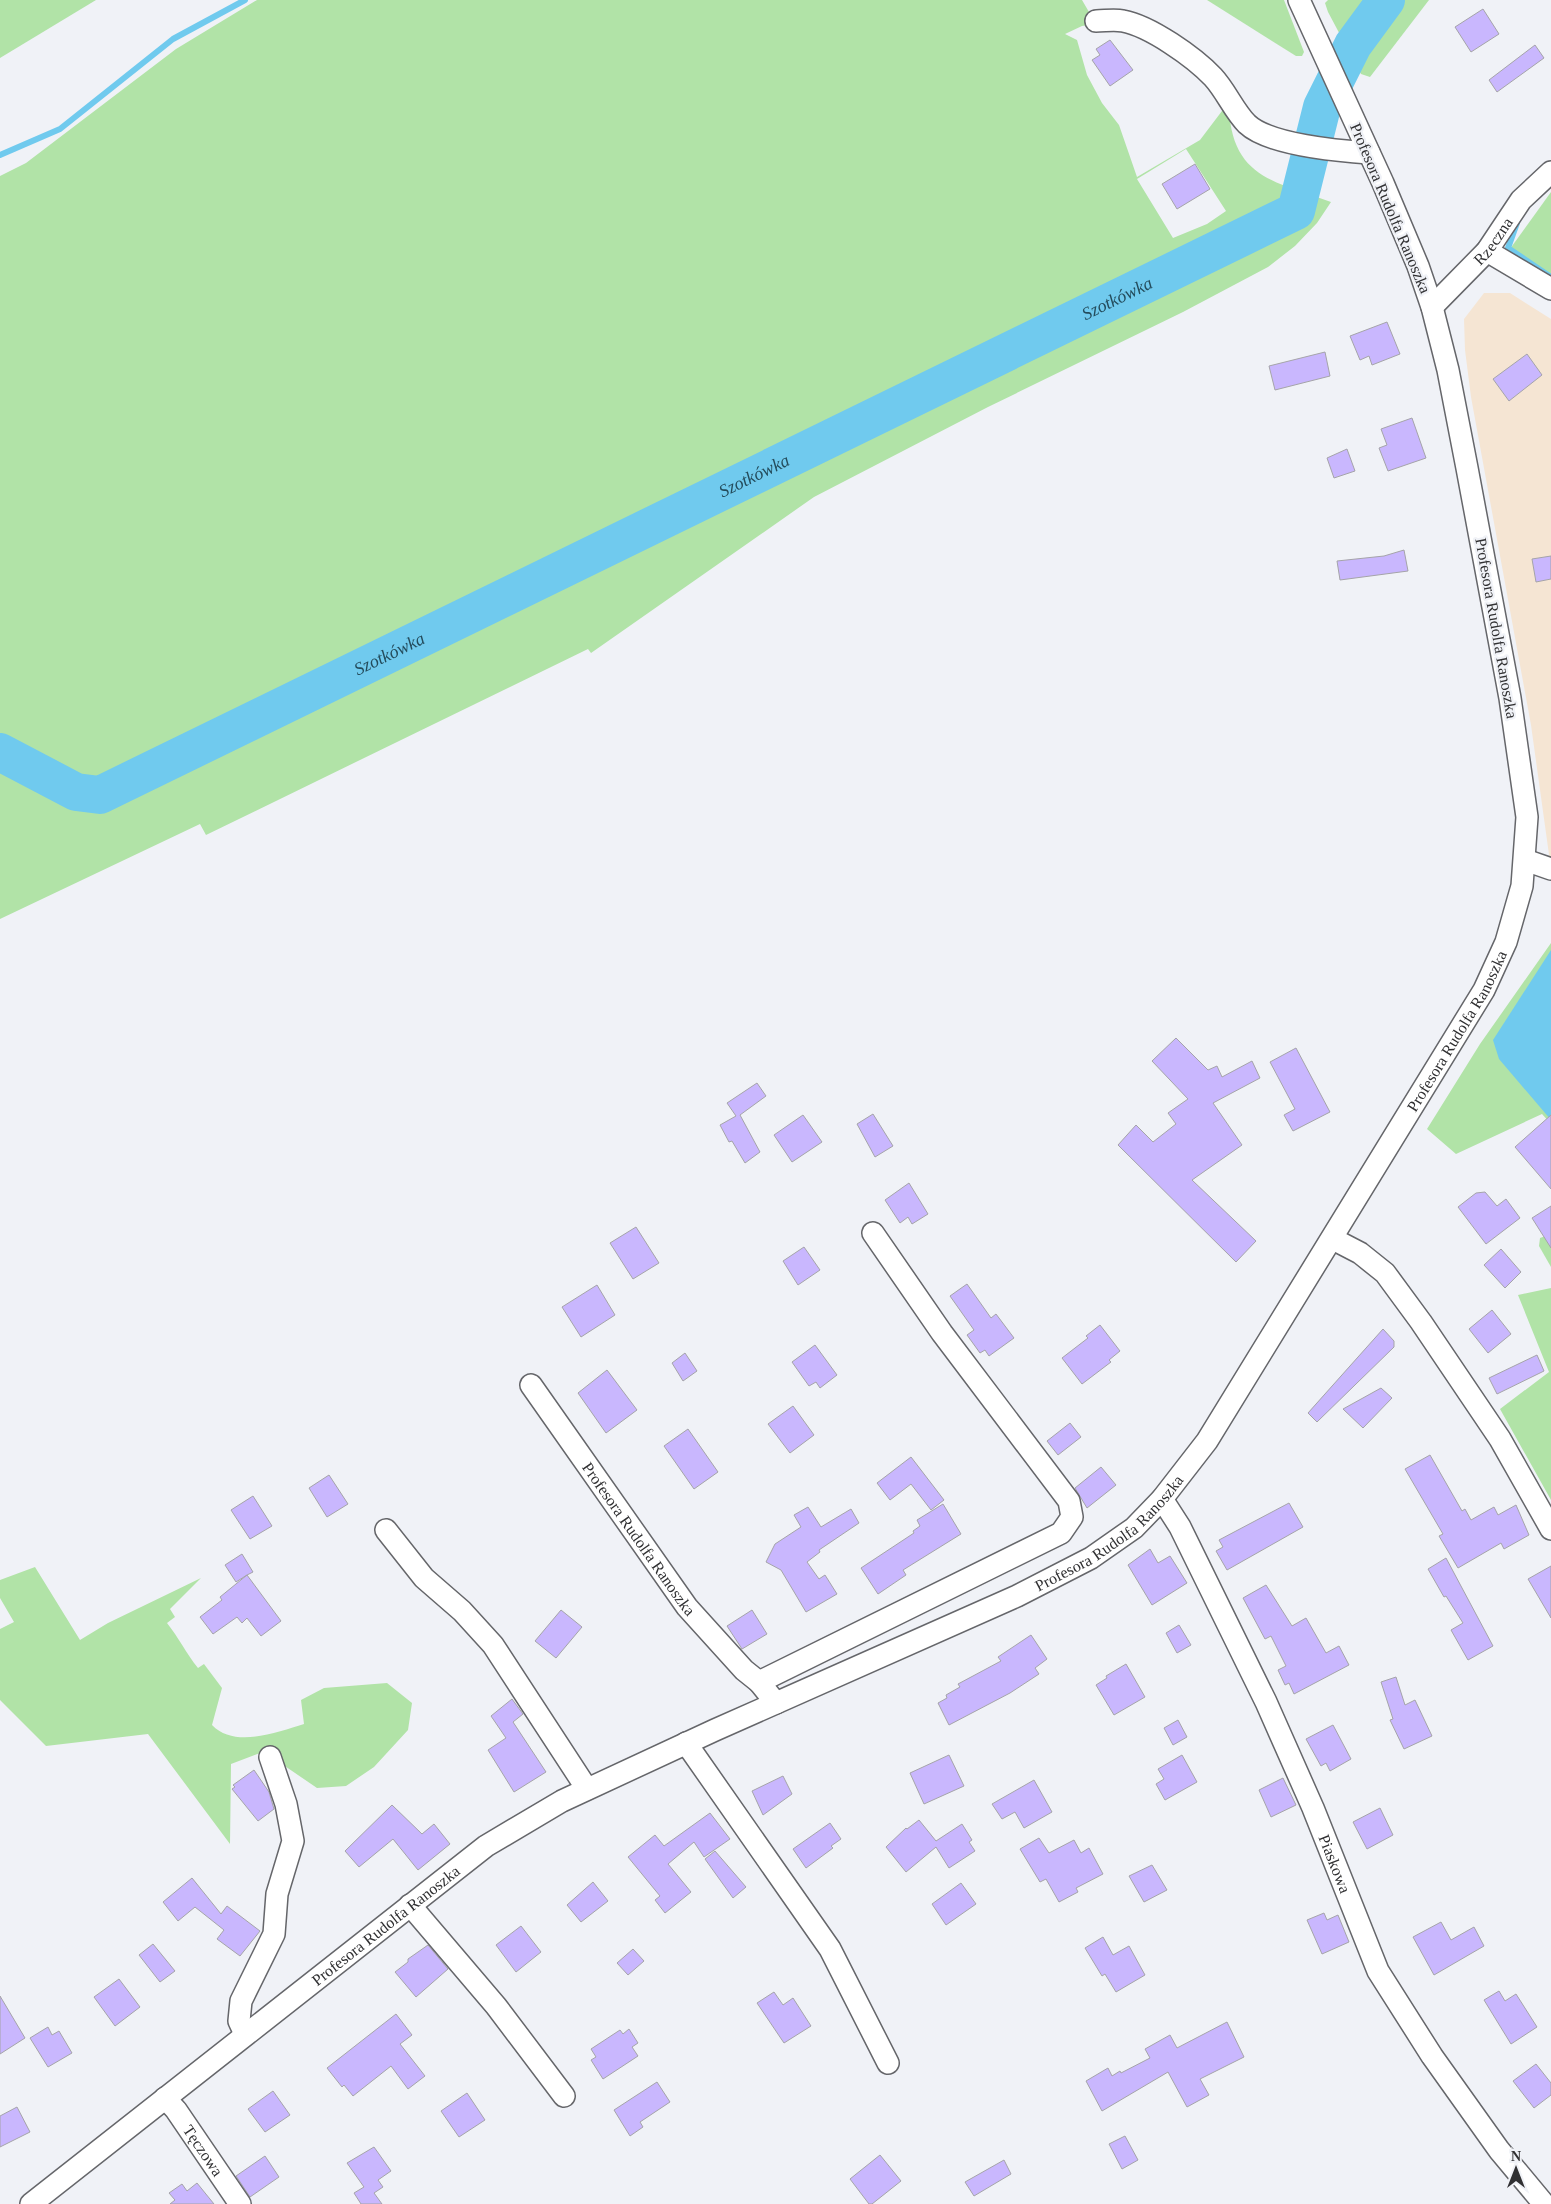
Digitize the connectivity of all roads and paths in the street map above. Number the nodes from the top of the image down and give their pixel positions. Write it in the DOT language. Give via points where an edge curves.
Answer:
graph roads {
  1 [pos="1299,0"];
  2 [pos="1096,21"];
  3 [pos="1369,153"];
  4 [pos="1551,172"];
  5 [pos="1487,251"];
  6 [pos="1551,289"];
  7 [pos="1432,307"];
  8 [pos="1525,860"];
  9 [pos="1551,869"];
  10 [pos="873,1233"];
  11 [pos="1333,1239"];
  12 [pos="531,1385"];
  13 [pos="1162,1499"];
  14 [pos="1551,1529"];
  15 [pos="386,1530"];
  16 [pos="759,1682"];
  17 [pos="776,1702"];
  18 [pos="686,1743"];
  19 [pos="270,1757"];
  20 [pos="587,1789"];
  21 [pos="410,1905"];
  22 [pos="245,2034"];
  23 [pos="888,2063"];
  24 [pos="564,2096"];
  25 [pos="165,2098"];
  26 [pos="31,2204"];
  27 [pos="240,2204"];
  28 [pos="1544,2204"];
  1 -- 3 [label="street, Profesora Rudolfa Ranoszka"];
  2 -- 3 [label="street" via="1134,24 1190,57 1212,77 1247,124 1278,139 1332,150"];
  3 -- 7 [label="street, Profesora Rudolfa Ranoszka" via="1418,266"];
  4 -- 5 [label="street, Rzeczna" via="1521,200"];
  5 -- 6 [label="street"];
  5 -- 7 [label="street, Rzeczna"];
  7 -- 8 [label="street, Profesora Rudolfa Ranoszka" via="1452,388 1510,698 1527,817"];
  8 -- 9 [label="street"];
  8 -- 11 [label="street, Profesora Rudolfa Ranoszka" via="1522,886 1506,942 1484,990"];
  10 -- 16 [label="street, Profesora Rudolfa Ranoszka" via="942,1333 1070,1501 1072,1517 1061,1533"];
  11 -- 13 [label="street, Profesora Rudolfa Ranoszka" via="1207,1442"];
  11 -- 14 [label="street" via="1360,1253 1385,1273 1396,1287 1500,1439"];
  12 -- 16 [label="street, Profesora Rudolfa Ranoszka" via="687,1608"];
  13 -- 17 [label="street, Profesora Rudolfa Ranoszka" via="1134,1528 1091,1558 1017,1596"];
  13 -- 28 [label="street, Piaskowa" via="1180,1527 1266,1702 1378,1970 1499,2150"];
  15 -- 20 [label="street" via="424,1578 462,1611 493,1645"];
  16 -- 17 [label="street, Profesora Rudolfa Ranoszka"];
  17 -- 18 [label="street, Profesora Rudolfa Ranoszka"];
  18 -- 20 [label="street, Profesora Rudolfa Ranoszka"];
  18 -- 23 [label="street" via="830,1949"];
  19 -- 22 [label="street" via="286,1804 293,1841 277,1894 274,1934 241,2001 239,2021"];
  20 -- 21 [label="street, Profesora Rudolfa Ranoszka" via="486,1846"];
  21 -- 22 [label="street, Profesora Rudolfa Ranoszka"];
  21 -- 24 [label="street" via="496,2006"];
  22 -- 25 [label="street, Profesora Rudolfa Ranoszka"];
  25 -- 26 [label="street, Profesora Rudolfa Ranoszka"];
  25 -- 27 [label="street, Tęczowa"];
}
